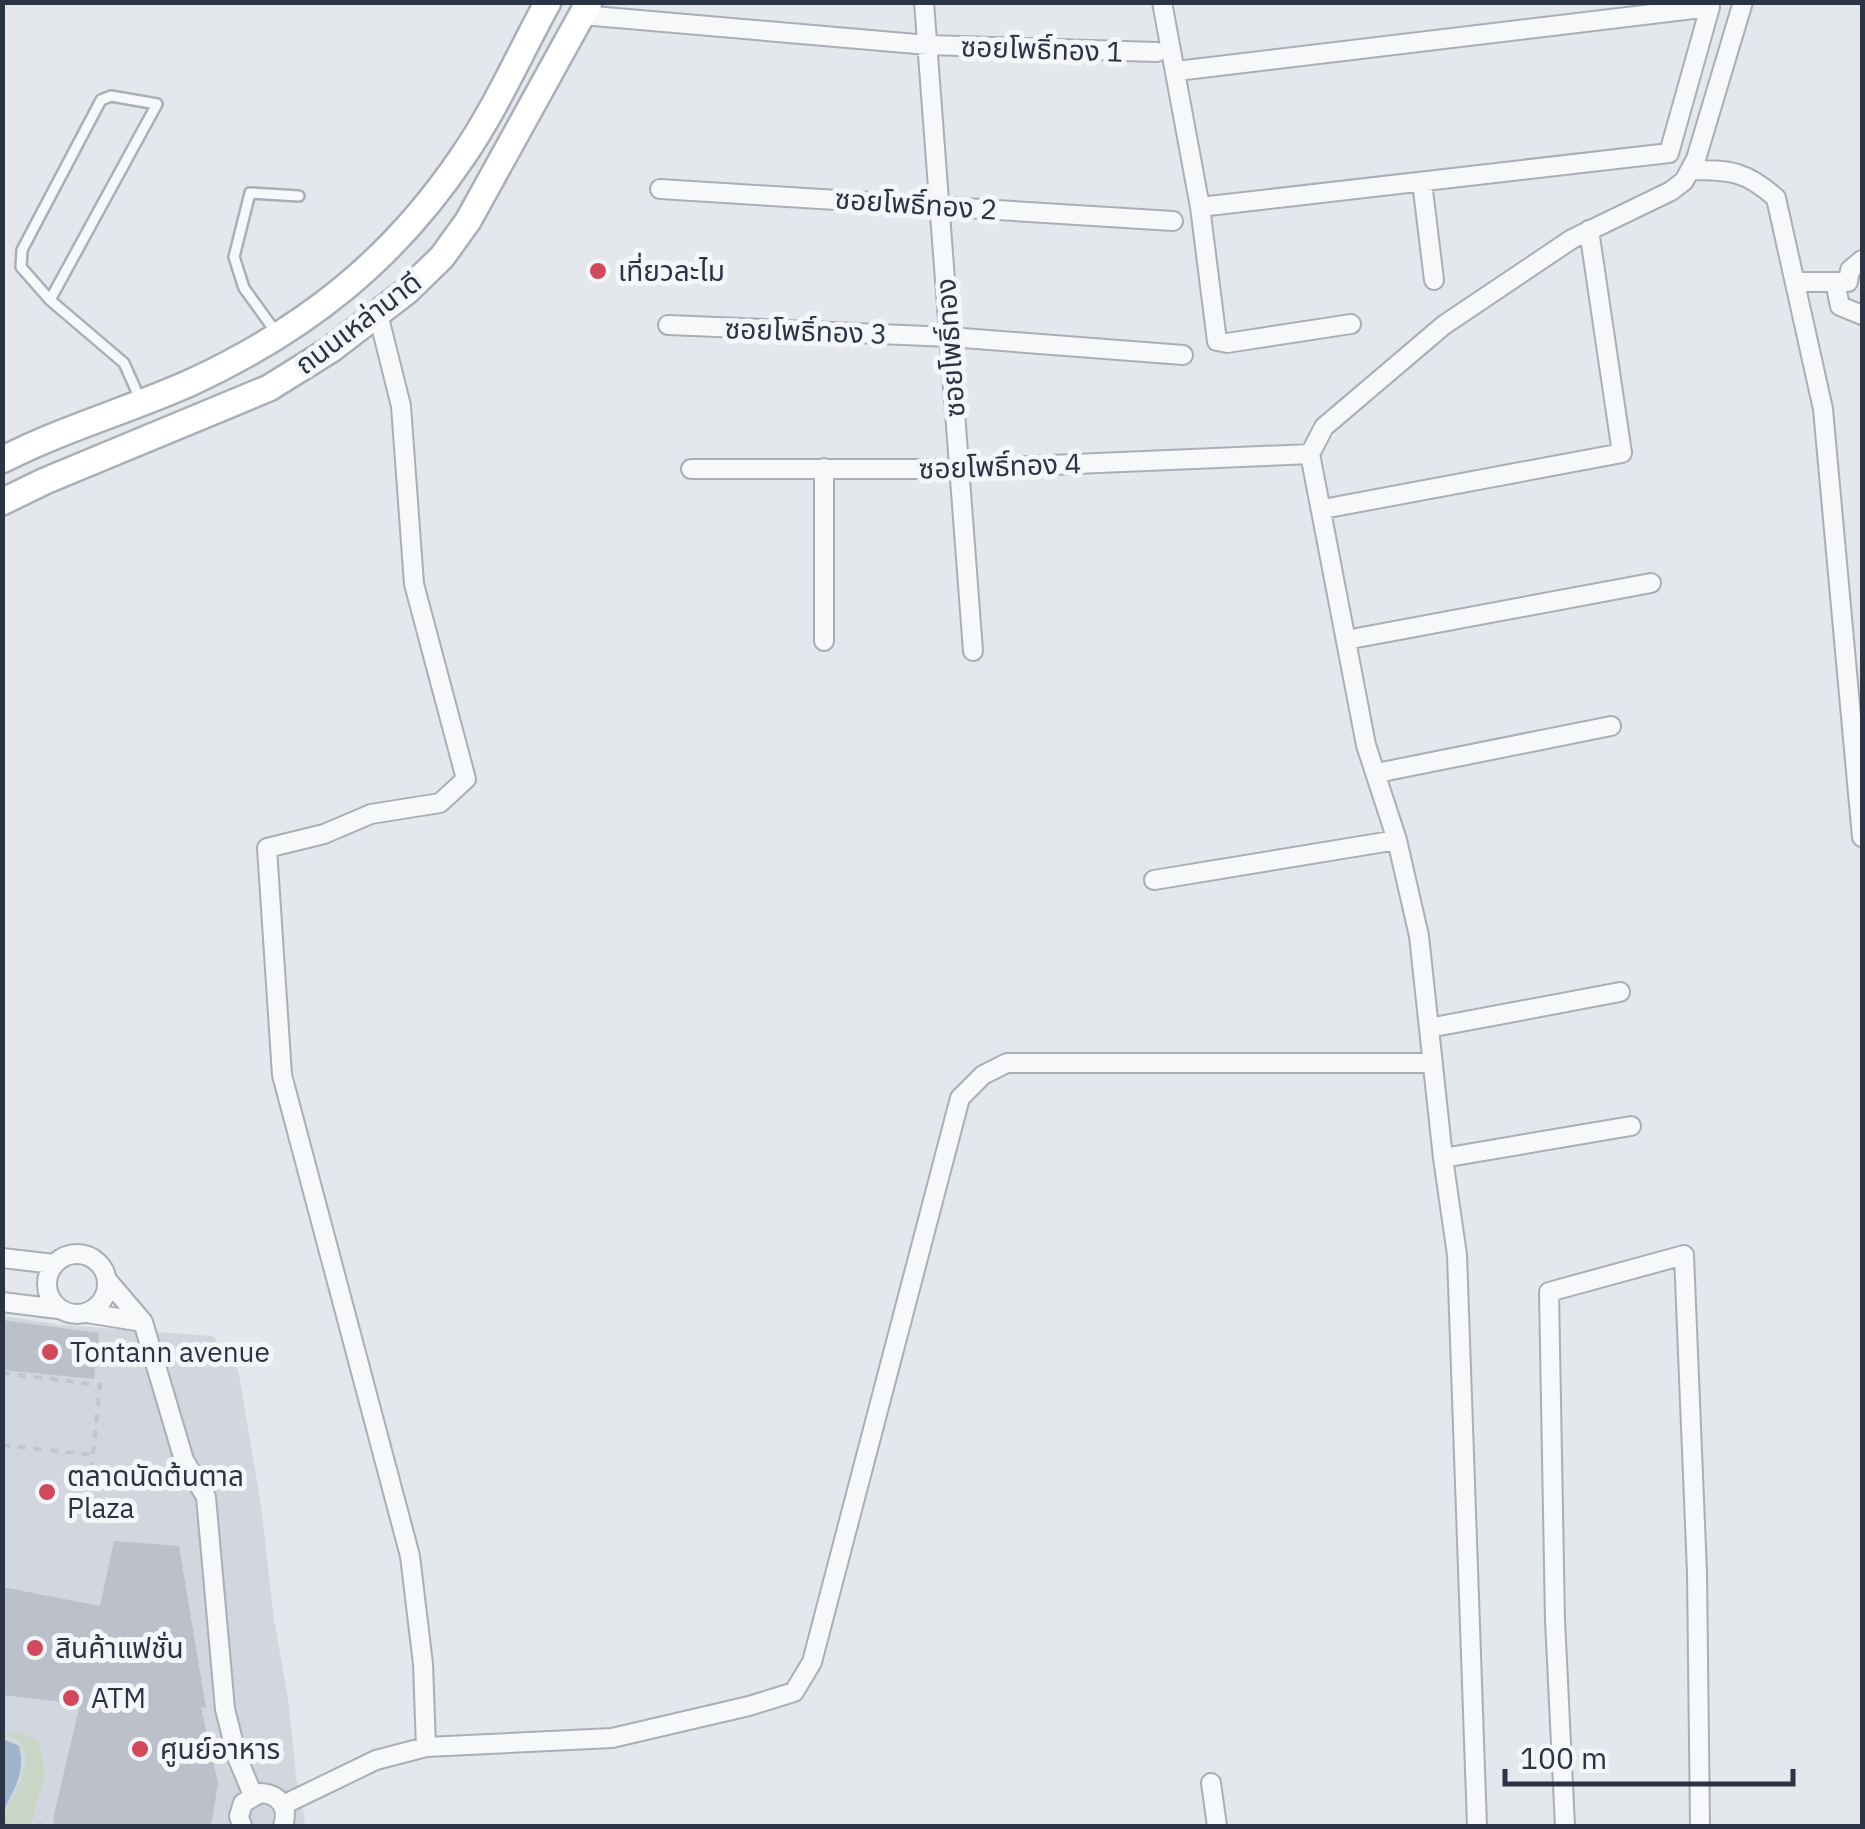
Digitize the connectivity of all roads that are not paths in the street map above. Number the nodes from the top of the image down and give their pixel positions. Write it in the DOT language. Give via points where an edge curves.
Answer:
graph roads {
  1 [pos="548,2"];
  2 [pos="924,2"];
  3 [pos="1162,2"];
  4 [pos="1744,2"];
  5 [pos="586,9"];
  6 [pos="928,45"];
  7 [pos="1157,52"];
  8 [pos="1177,71"];
  9 [pos="1691,170"];
  10 [pos="1422,182"];
  11 [pos="660,189"];
  12 [pos="299,196"];
  13 [pos="940,206"];
  14 [pos="1200,207"];
  15 [pos="1173,221"];
  16 [pos="1589,230"];
  17 [pos="1862,260"];
  18 [pos="1434,280"];
  19 [pos="1795,282"];
  20 [pos="1834,282"];
  21 [pos="50,300"];
  22 [pos="378,314"];
  23 [pos="1862,315"];
  24 [pos="1351,324"];
  25 [pos="668,325"];
  26 [pos="950,336"];
  27 [pos="280,337"];
  28 [pos="1183,355"];
  29 [pos="141,402"];
  30 [pos="1310,454"];
  31 [pos="2,460"];
  32 [pos="824,468"];
  33 [pos="959,468"];
  34 [pos="691,469"];
  35 [pos="2,502"];
  36 [pos="1322,508"];
  37 [pos="1651,583"];
  38 [pos="1346,640"];
  39 [pos="824,641"];
  40 [pos="973,652"];
  41 [pos="1611,726"];
  42 [pos="1377,773"];
  43 [pos="1862,837"];
  44 [pos="1397,840"];
  45 [pos="1154,880"];
  46 [pos="1620,992"];
  47 [pos="1429,1028"];
  48 [pos="1432,1063"];
  49 [pos="1631,1126"];
  50 [pos="1443,1158"];
  51 [pos="2,1258"];
  52 [pos="54,1264"];
  53 [pos="108,1281"];
  54 [pos="2,1302"];
  55 [pos="58,1309"];
  56 [pos="88,1313"];
  57 [pos="143,1322"];
  58 [pos="426,1747"];
  59 [pos="1211,1783"];
  60 [pos="254,1794"];
  61 [pos="283,1805"];
  62 [pos="242,1826"];
  63 [pos="282,1826"];
  64 [pos="1217,1826"];
  65 [pos="1477,1826"];
  66 [pos="1565,1826"];
  67 [pos="1700,1826"];
  1 -- 27 [label="main road, ถนนเหล่านาดี" via="464,155 419,212 362,275"];
  2 -- 6 [label="street, ซอยโพธิ์ทอง"];
  3 -- 8 [label="street"];
  4 -- 9 [label="street"];
  5 -- 6 [label="street"];
  5 -- 22 [label="main road, ถนนเหล่านาดี" via="468,221 442,257"];
  6 -- 7 [label="street, ซอยโพธิ์ทอง 1"];
  6 -- 13 [label="street, ซอยโพธิ์ทอง"];
  8 -- 10 [label="street" via="1710,6 1669,153"];
  8 -- 14 [label="street"];
  9 -- 16 [label="street" via="1671,191"];
  9 -- 19 [label="street" via="1731,170 1776,198"];
  10 -- 14 [label="street"];
  10 -- 18 [label="street"];
  11 -- 13 [label="street, ซอยโพธิ์ทอง 2"];
  12 -- 27 [label="lane" via="250,193 234,257 244,288"];
  13 -- 15 [label="street, ซอยโพธิ์ทอง 2"];
  13 -- 26 [label="street, ซอยโพธิ์ทอง"];
  14 -- 24 [label="street" via="1217,340"];
  16 -- 30 [label="street" via="1444,324 1324,426"];
  16 -- 36 [label="street" via="1622,454"];
  17 -- 20 [label="street" via="1848,282"];
  19 -- 20 [label="street"];
  19 -- 43 [label="street" via="1822,409"];
  20 -- 23 [label="street" via="1840,306"];
  21 -- 21 [label="lane" via="20,267 22,250 100,100 157,104"];
  21 -- 29 [label="lane" via="124,363"];
  22 -- 35 [label="main road, ถนนเหล่านาดี" via="269,388"];
  22 -- 58 [label="street" via="401,406 414,584 466,779 440,803 372,814 266,848 282,1074 410,1556"];
  25 -- 26 [label="street, ซอยโพธิ์ทอง 3"];
  26 -- 28 [label="street, ซอยโพธิ์ทอง 3"];
  26 -- 33 [label="street, ซอยโพธิ์ทอง"];
  27 -- 29 [label="main road, ถนนเหล่านาดี"];
  29 -- 31 [label="main road, ถนนเหล่านาดี"];
  30 -- 33 [label="street, ซอยโพธิ์ทอง 4"];
  30 -- 36 [label="street"];
  32 -- 33 [label="street, ซอยโพธิ์ทอง 4"];
  32 -- 34 [label="street, ซอยโพธิ์ทอง 4"];
  32 -- 39 [label="street"];
  33 -- 40 [label="street, ซอยโพธิ์ทอง"];
  36 -- 38 [label="street"];
  37 -- 38 [label="street"];
  38 -- 42 [label="street"];
  41 -- 42 [label="street"];
  42 -- 44 [label="street"];
  44 -- 45 [label="street"];
  44 -- 47 [label="street" via="1419,936"];
  46 -- 47 [label="street"];
  47 -- 48 [label="street"];
  48 -- 50 [label="street"];
  48 -- 58 [label="street" via="1007,1063 982,1074 960,1098 812,1662 794,1692 612,1738"];
  49 -- 50 [label="street"];
  50 -- 65 [label="street" via="1457,1255"];
  51 -- 52 [label="street"];
  52 -- 53 [label="street" via="82,1254 100,1264"];
  52 -- 55 [label="street" via="46,1282"];
  53 -- 56 [label="street" via="103,1301"];
  53 -- 57 [label="street"];
  54 -- 55 [label="street"];
  55 -- 56 [label="street"];
  56 -- 57 [label="street"];
  57 -- 60 [label="street" via="184,1460 206,1496 225,1708"];
  58 -- 61 [label="street" via="376,1760"];
  59 -- 64 [label="street"];
  60 -- 61 [label="street" via="267,1793"];
  60 -- 62 [label="street" via="240,1809"];
  61 -- 63 [label="street"];
  66 -- 67 [label="street" via="1549,1292 1684,1255"];
}
